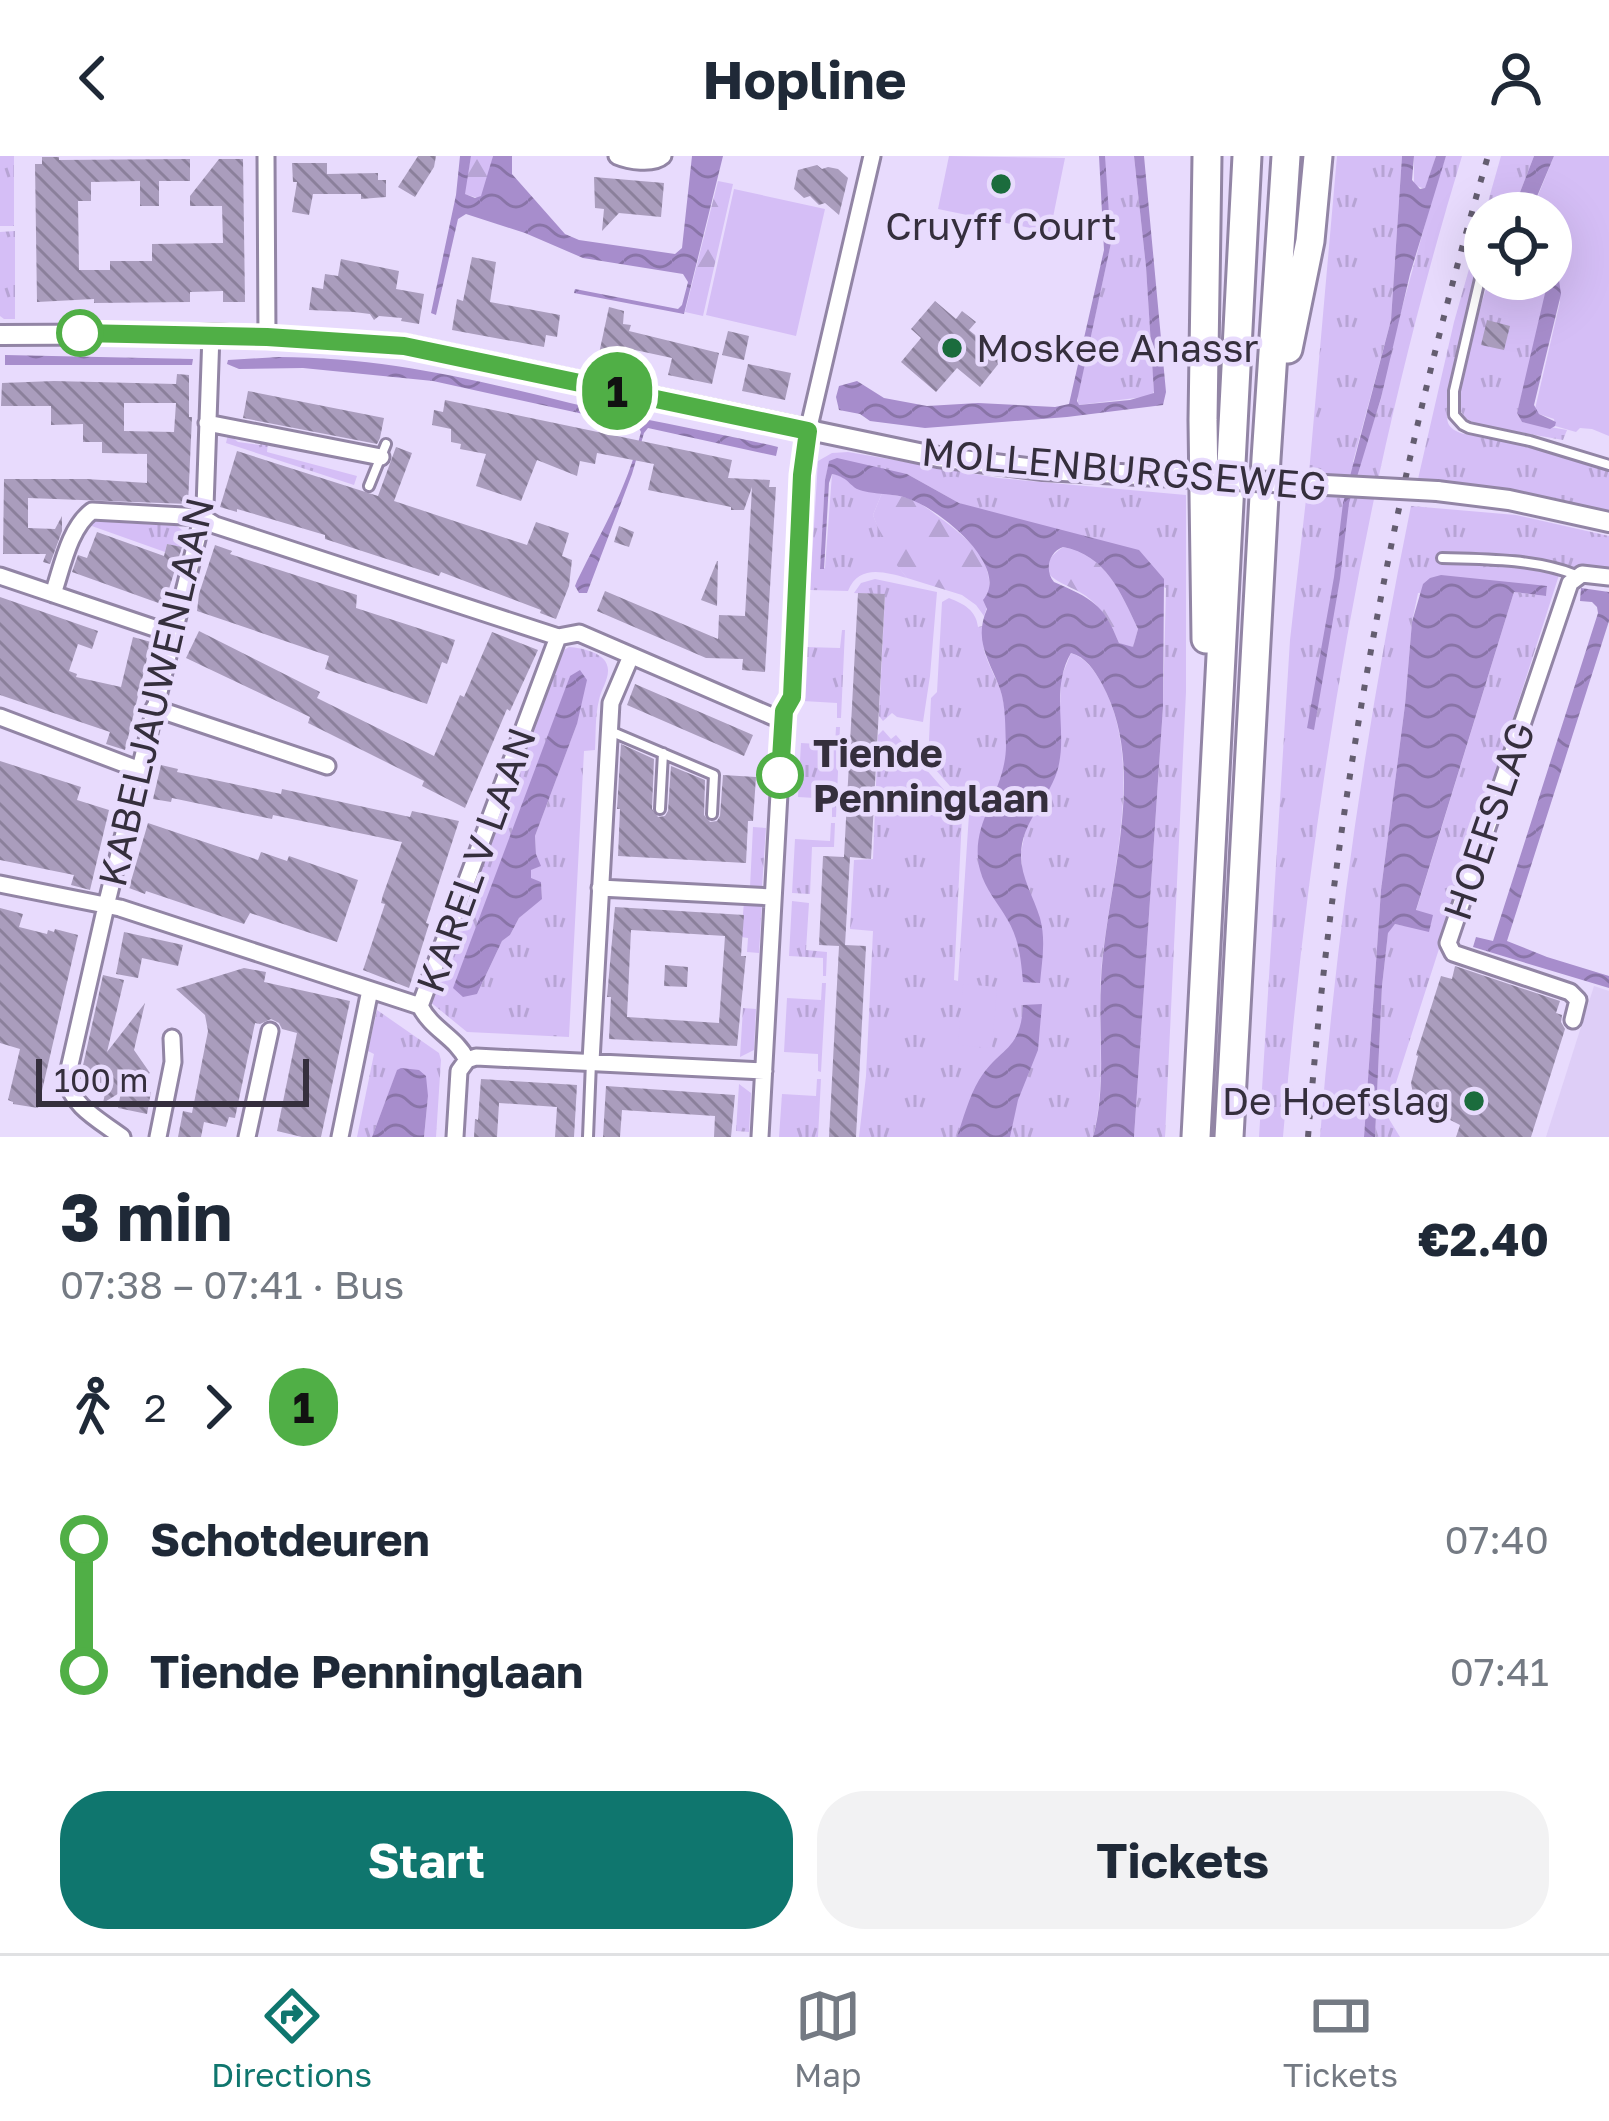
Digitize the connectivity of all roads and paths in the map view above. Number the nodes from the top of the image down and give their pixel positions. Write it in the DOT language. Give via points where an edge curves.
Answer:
graph roads {
  1 [pos="266,156"];
  2 [pos="617,156"];
  3 [pos="663,156"];
  4 [pos="872,156"];
  5 [pos="1208,156"];
  6 [pos="1247,156"];
  7 [pos="1286,156"];
  8 [pos="1318,156"];
  9 [pos="1476,300"];
  10 [pos="211,334"];
  11 [pos="0,335"];
  12 [pos="267,337"];
  13 [pos="207,424"];
  14 [pos="808,431"];
  15 [pos="384,450"];
  16 [pos="1266,459"];
  17 [pos="1609,464"];
  18 [pos="369,486"];
  19 [pos="202,518"];
  20 [pos="1609,522"];
  21 [pos="1442,558"];
  22 [pos="0,576"];
  23 [pos="1577,576"];
  24 [pos="1609,577"];
  25 [pos="53,594"];
  26 [pos="172,634"];
  27 [pos="558,637"];
  28 [pos="631,656"];
  29 [pos="1218,702"];
  30 [pos="154,708"];
  31 [pos="0,717"];
  32 [pos="783,721"];
  33 [pos="609,731"];
  34 [pos="663,753"];
  35 [pos="327,766"];
  36 [pos="140,770"];
  37 [pos="660,809"];
  38 [pos="712,814"];
  39 [pos="0,884"];
  40 [pos="600,888"];
  41 [pos="773,897"];
  42 [pos="106,906"];
  43 [pos="370,990"];
  44 [pos="420,1006"];
  45 [pos="1579,1013"];
  46 [pos="269,1031"];
  47 [pos="172,1038"];
  48 [pos="467,1060"];
  49 [pos="591,1061"];
  50 [pos="764,1071"];
  51 [pos="122,1137"];
  52 [pos="158,1137"];
  53 [pos="248,1137"];
  54 [pos="340,1137"];
  55 [pos="455,1137"];
  56 [pos="588,1137"];
  57 [pos="760,1137"];
  58 [pos="1196,1137"];
  59 [pos="1229,1137"];
  1 -- 12 [label="street"];
  2 -- 3 [label="street"];
  4 -- 14 [label="street"];
  5 -- 29 [label="highway" via="1205,632"];
  6 -- 29 [label="highway"];
  7 -- 16 [label="highway"];
  8 -- 16 [label="highway" via="1310,241"];
  9 -- 17 [label="lane" via="1454,416 1469,428"];
  10 -- 11 [label="street, MOLLENBURGSEWEG"];
  10 -- 12 [label="street, MOLLENBURGSEWEG"];
  10 -- 13 [label="street, KABELJAUWENLAAN"];
  12 -- 14 [label="street, MOLLENBURGSEWEG" via="404,346"];
  13 -- 15 [label="street"];
  13 -- 19 [label="street, KABELJAUWENLAAN"];
  14 -- 20 [label="street, MOLLENBURGSEWEG, bridge" via="988,464 1437,491"];
  14 -- 32 [label="street" via="792,697"];
  15 -- 18 [label="lane"];
  16 -- 59 [label="highway"];
  19 -- 25 [label="street" via="92,511 77,526"];
  19 -- 26 [label="street, KABELJAUWENLAAN"];
  19 -- 27 [label="street"];
  21 -- 23 [label="lane"];
  22 -- 25 [label="street"];
  23 -- 24 [label="street"];
  23 -- 45 [label="street, HOEFSLAG" via="1448,943 1453,952 1570,992"];
  25 -- 26 [label="street"];
  26 -- 30 [label="street, KABELJAUWENLAAN"];
  27 -- 28 [label="street" via="579,633"];
  27 -- 44 [label="street, KAREL V LAAN"];
  28 -- 32 [label="street"];
  28 -- 33 [label="street"];
  29 -- 58 [label="highway"];
  30 -- 35 [label="street"];
  30 -- 36 [label="street, KABELJAUWENLAAN"];
  31 -- 36 [label="street"];
  32 -- 41 [label="street"];
  33 -- 34 [label="lane"];
  33 -- 40 [label="street"];
  34 -- 37 [label="lane"];
  34 -- 38 [label="lane" via="714,775"];
  36 -- 42 [label="street, KABELJAUWENLAAN"];
  39 -- 42 [label="street"];
  40 -- 41 [label="street"];
  40 -- 49 [label="street"];
  41 -- 50 [label="street"];
  42 -- 43 [label="street"];
  42 -- 51 [label="street, KABELJAUWENLAAN" via="67,1086"];
  43 -- 44 [label="street"];
  43 -- 54 [label="street"];
  44 -- 48 [label="street, KAREL V LAAN"];
  46 -- 53 [label="street"];
  47 -- 52 [label="street"];
  48 -- 49 [label="street"];
  48 -- 55 [label="street" via="458,1070"];
  49 -- 50 [label="street"];
  49 -- 56 [label="lane"];
  50 -- 57 [label="street"];
}
